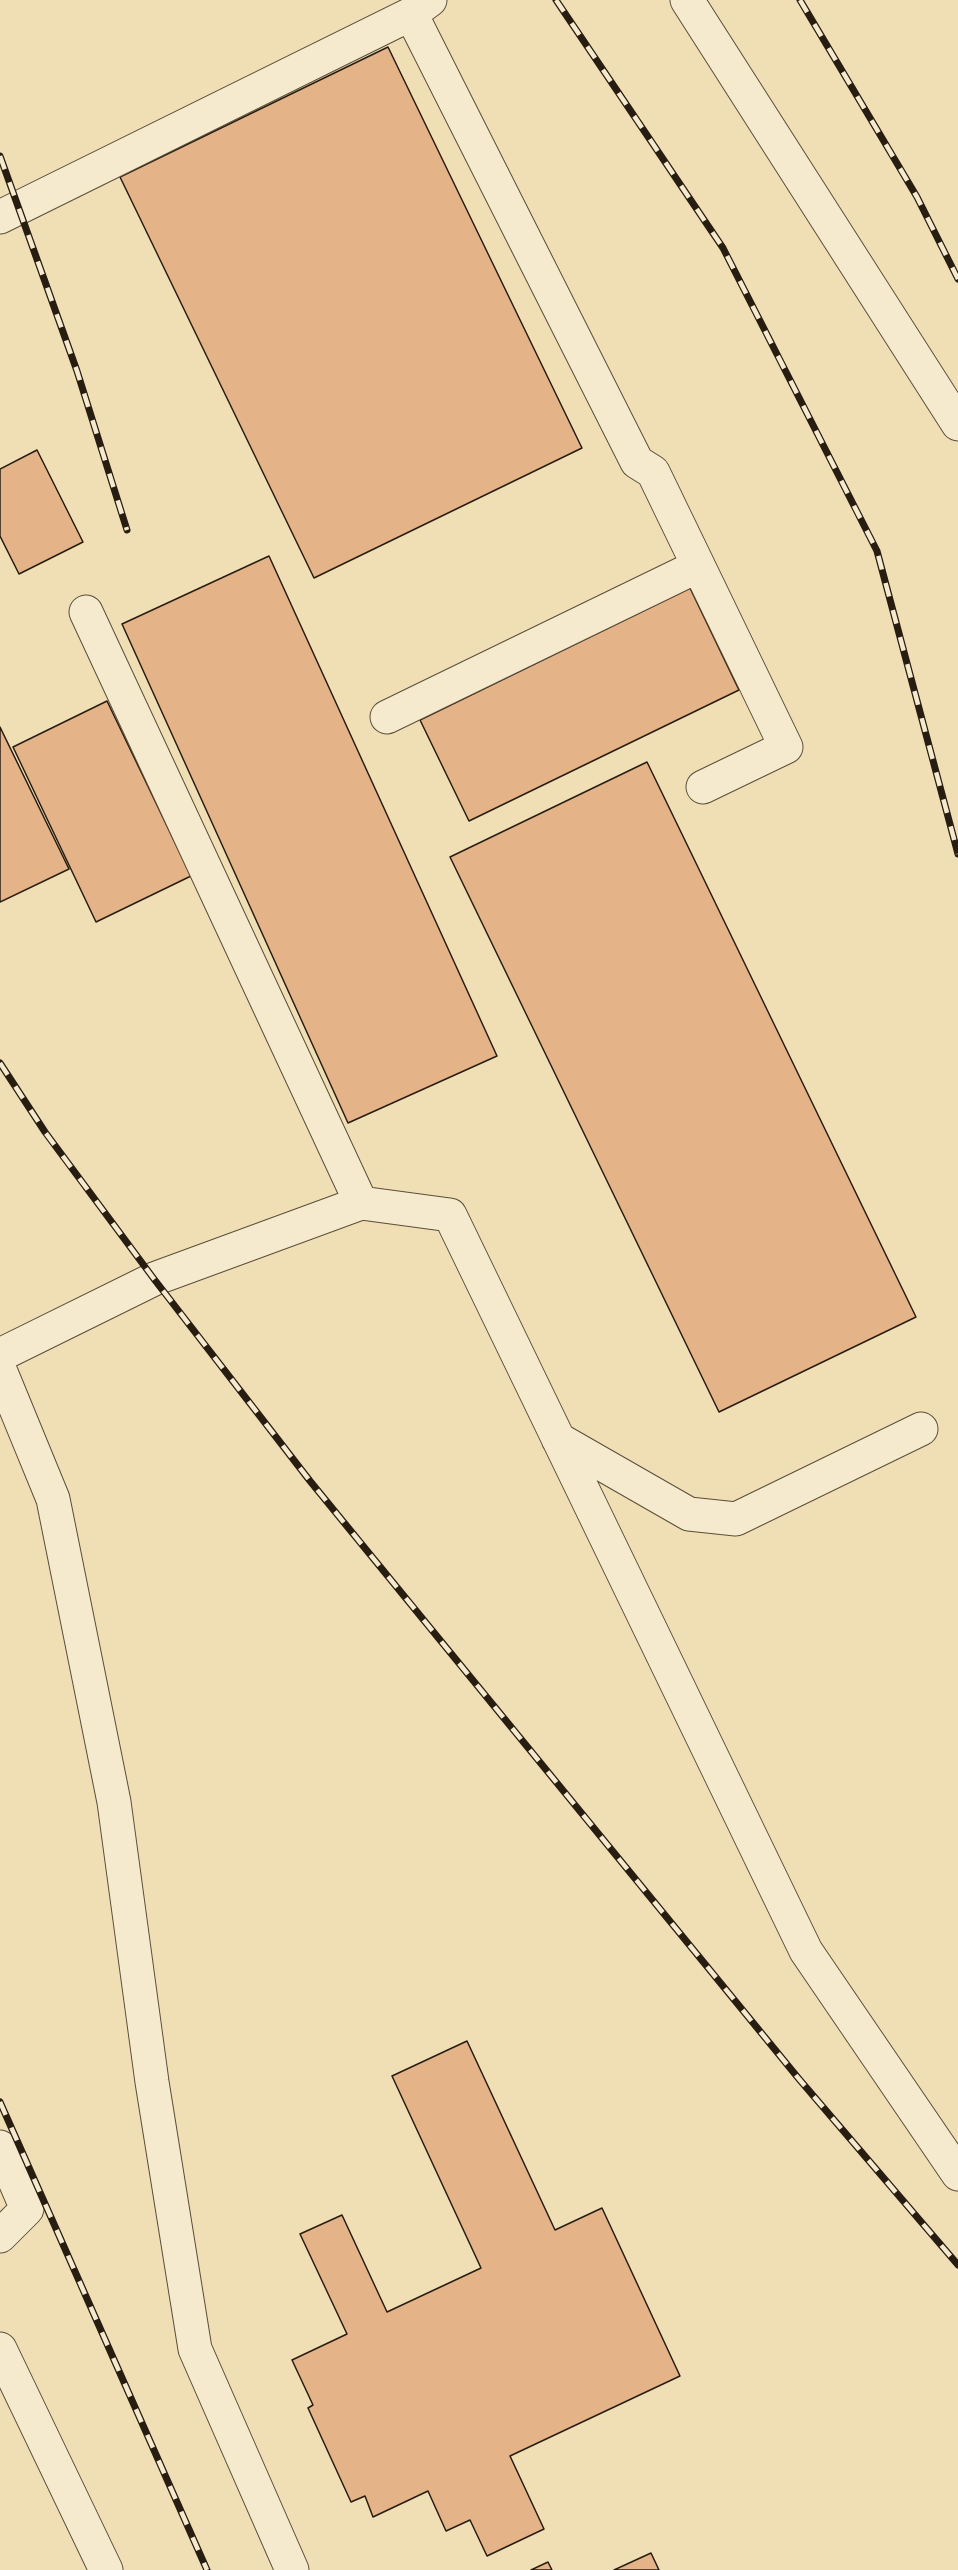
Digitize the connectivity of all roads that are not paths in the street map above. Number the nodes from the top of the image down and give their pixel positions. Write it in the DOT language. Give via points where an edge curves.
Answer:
graph roads {
  1 [pos="687,0"];
  2 [pos="420,7"];
  3 [pos="0,217"];
  4 [pos="958,424"];
  5 [pos="698,566"];
  6 [pos="86,612"];
  7 [pos="387,717"];
  8 [pos="703,787"];
  9 [pos="361,1203"];
  10 [pos="0,1356"];
  11 [pos="0,1370"];
  12 [pos="921,1429"];
  13 [pos="558,1439"];
  14 [pos="0,2147"];
  15 [pos="958,2174"];
  16 [pos="0,2236"];
  17 [pos="0,2349"];
  18 [pos="106,2570"];
  19 [pos="292,2570"];
  1 -- 4 [label="lane"];
  2 -- 3 [label="lane"];
  2 -- 5 [label="lane" via="637,462 653,472"];
  5 -- 7 [label="lane"];
  5 -- 8 [label="lane" via="786,747"];
  6 -- 9 [label="lane"];
  9 -- 10 [label="lane" via="154,1279"];
  9 -- 13 [label="lane" via="450,1215"];
  11 -- 19 [label="lane" via="53,1498 114,1802 152,2082 195,2349"];
  12 -- 13 [label="lane" via="736,1519 689,1514"];
  13 -- 15 [label="lane" via="806,1951"];
  14 -- 16 [label="lane" via="27,2209"];
  17 -- 18 [label="lane"];
}
